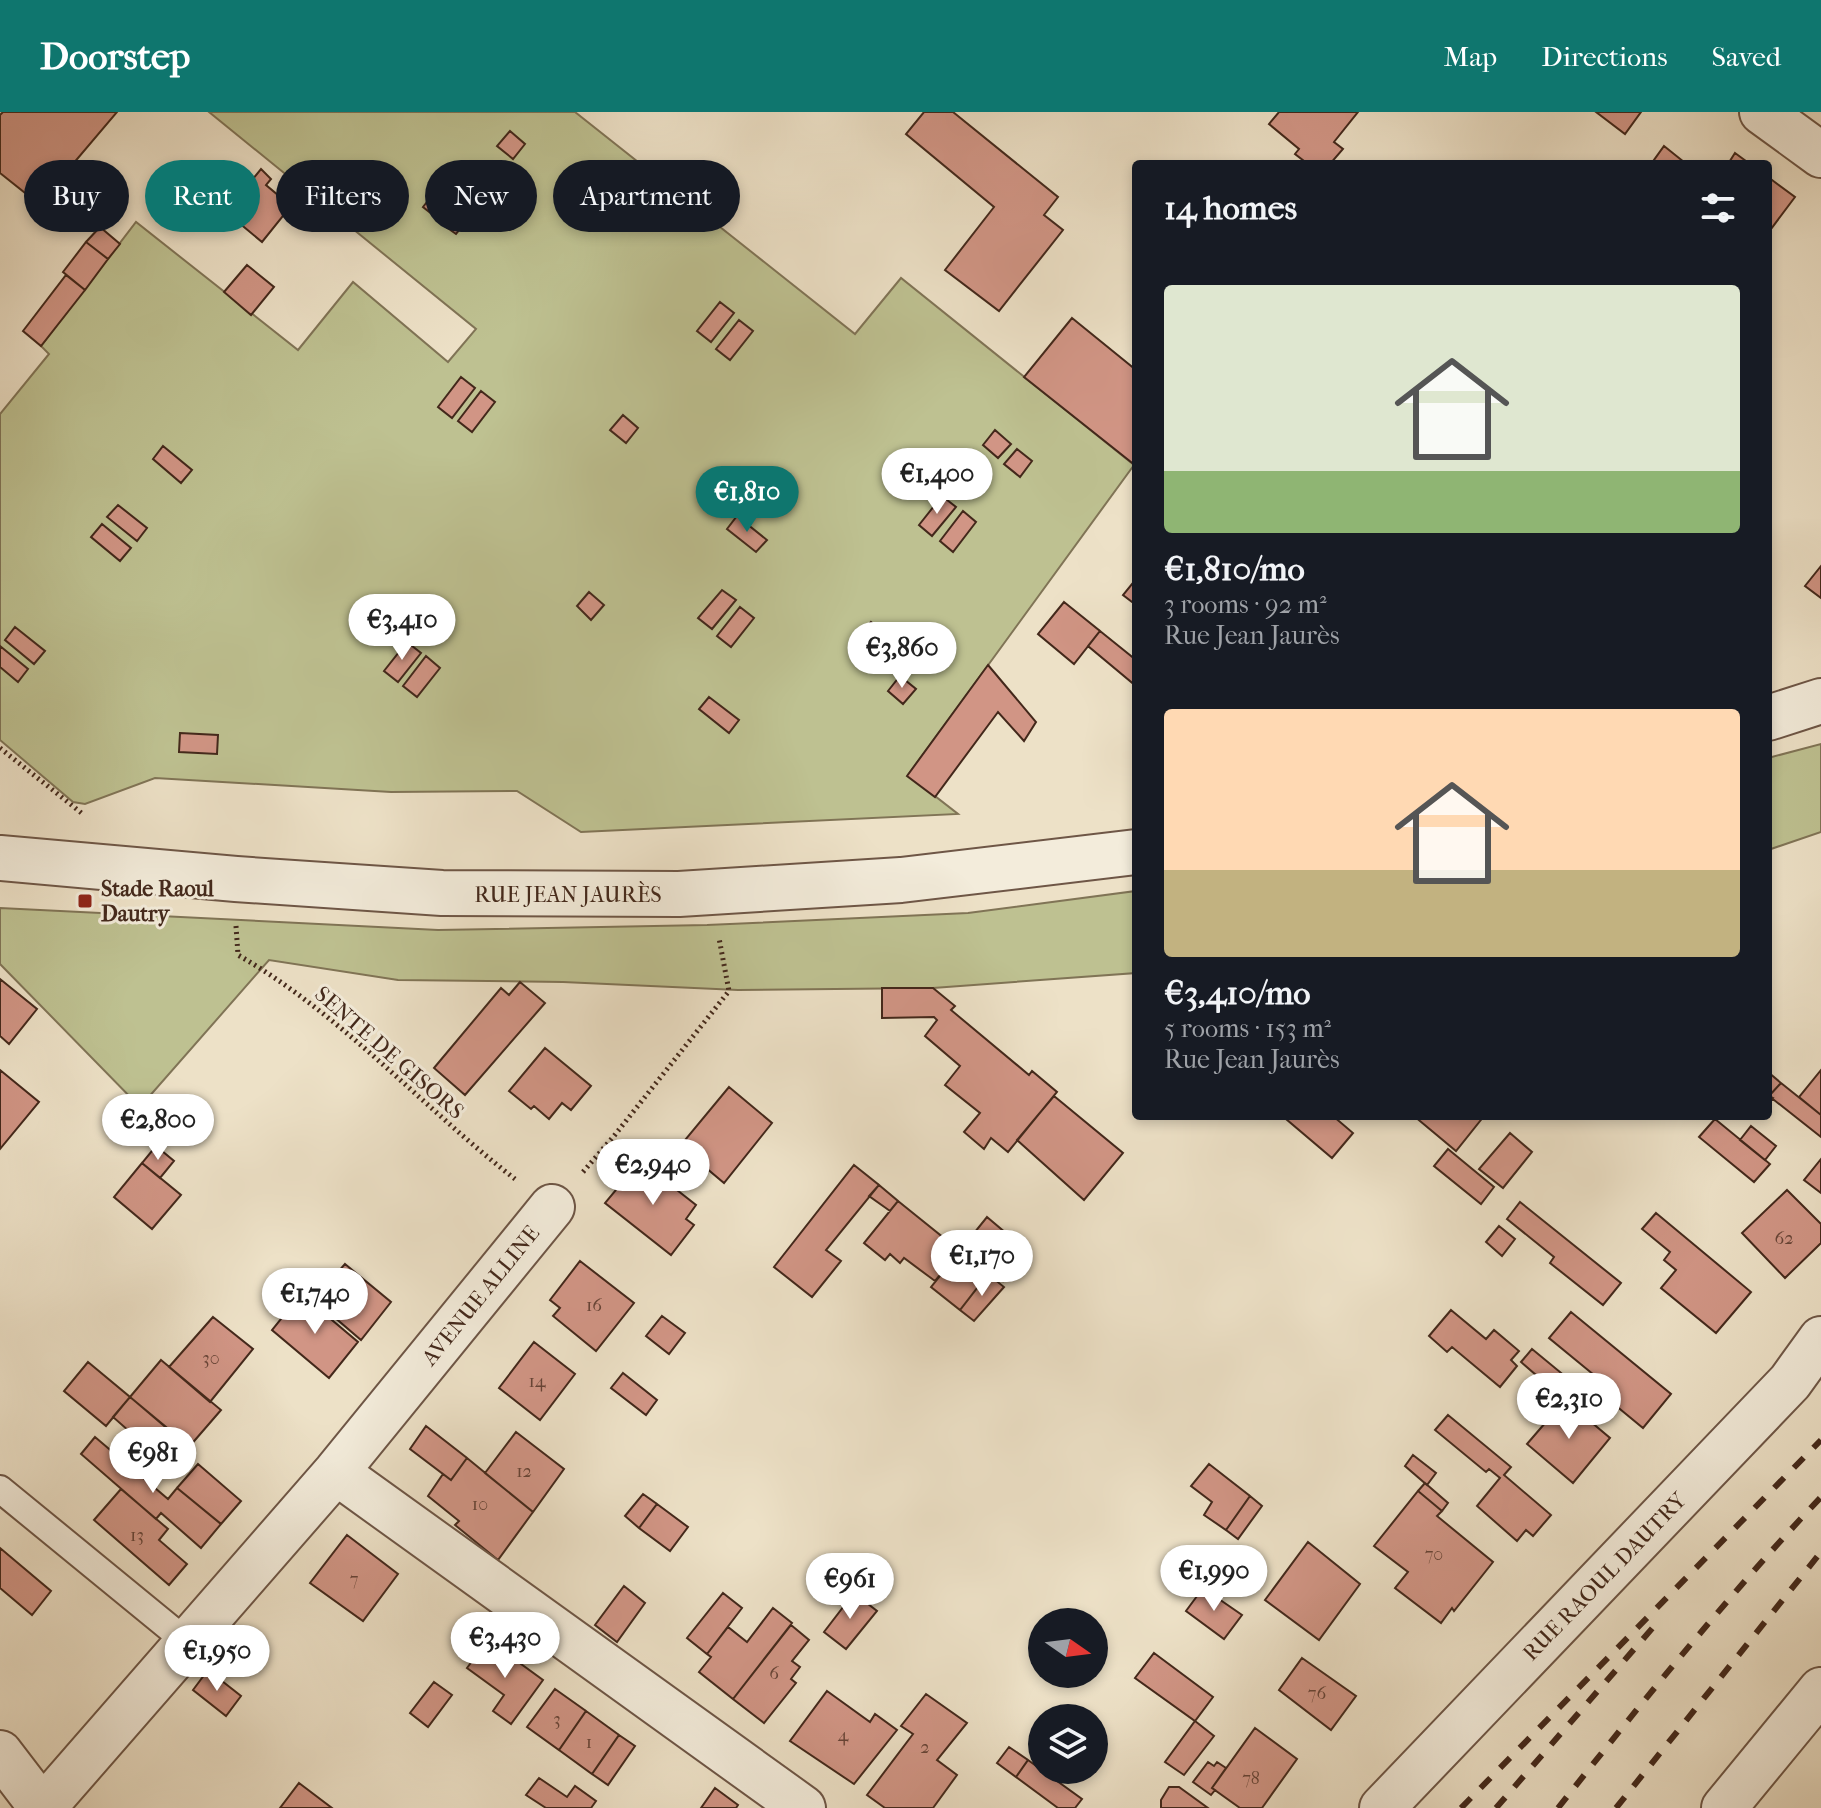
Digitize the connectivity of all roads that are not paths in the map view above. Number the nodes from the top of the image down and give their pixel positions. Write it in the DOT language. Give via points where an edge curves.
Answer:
graph roads {
  1 [pos="1762,112"];
  2 [pos="1821,155"];
  3 [pos="1821,701"];
  4 [pos="1772,717"];
  5 [pos="1132,852"];
  6 [pos="0,858"];
  7 [pos="552,1207"];
  8 [pos="1821,1339"];
  9 [pos="336,1472"];
  10 [pos="0,1489"];
  11 [pos="188,1643"];
  12 [pos="1821,1690"];
  13 [pos="0,1753"];
  14 [pos="43,1808"];
  15 [pos="803,1808"];
  16 [pos="1382,1808"];
  17 [pos="1724,1808"];
  1 -- 2 [label="street"];
  3 -- 4 [label="street"];
  5 -- 6 [label="street, RUE JEAN JAURÈS" via="901,880 679,894 442,893"];
  7 -- 9 [label="street, AVENUE ALLINE"];
  8 -- 16 [label="street, RUE RAOUL DAUTRY" via="1790,1382"];
  9 -- 11 [label="street, AVENUE ALLINE"];
  9 -- 15 [label="street"];
  10 -- 11 [label="lane"];
  11 -- 14 [label="street, AVENUE ALLINE"];
  12 -- 17 [label="street"];
  13 -- 14 [label="street"];
}
